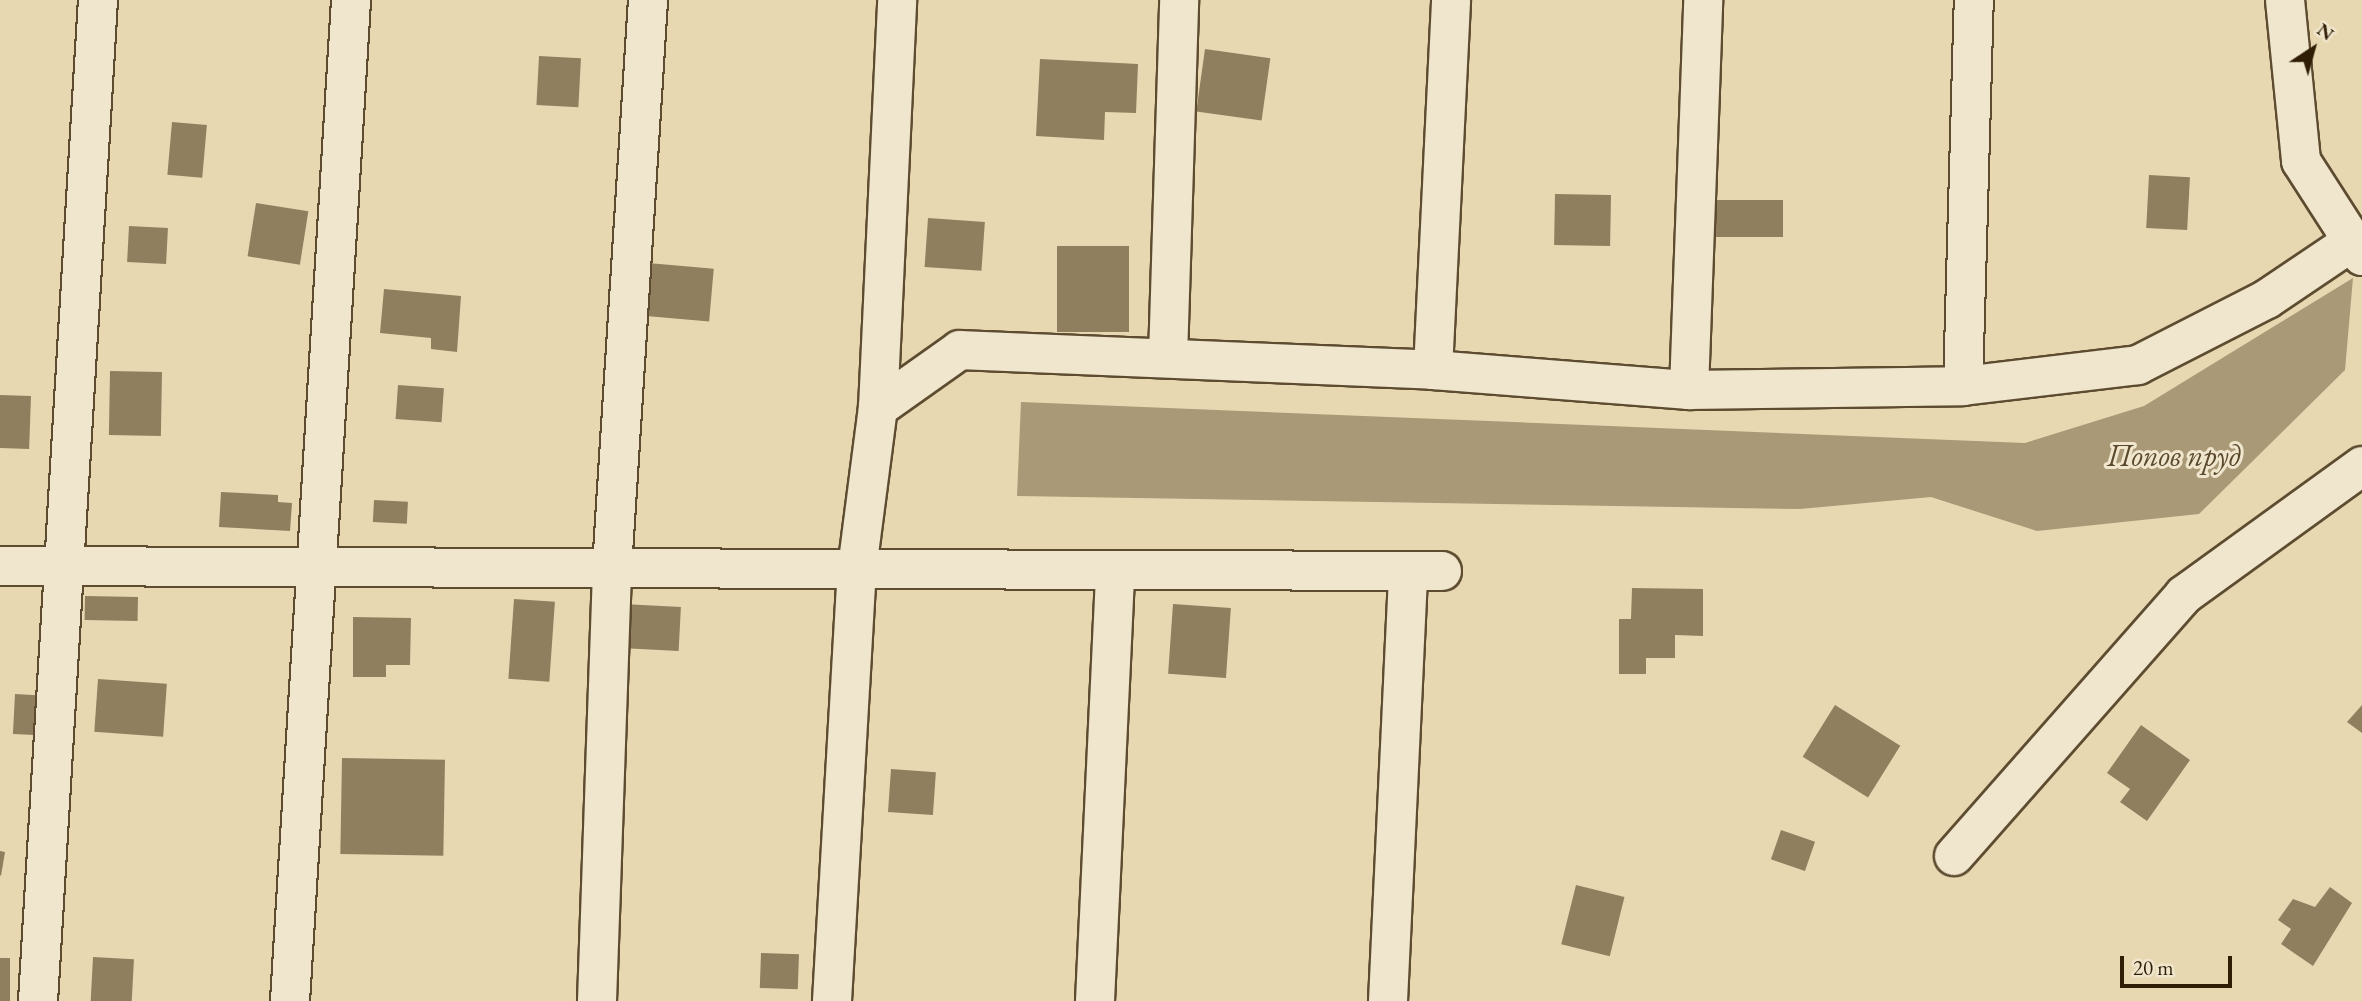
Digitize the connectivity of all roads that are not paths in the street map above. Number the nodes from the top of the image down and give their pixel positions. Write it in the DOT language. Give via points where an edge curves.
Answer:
graph roads {
  1 [pos="98,0"];
  2 [pos="351,0"];
  3 [pos="648,0"];
  4 [pos="897,0"];
  5 [pos="1179,0"];
  6 [pos="1451,0"];
  7 [pos="1703,0"];
  8 [pos="1973,0"];
  9 [pos="2285,0"];
  10 [pos="2356,249"];
  11 [pos="1168,357"];
  12 [pos="1433,370"];
  13 [pos="1963,386"];
  14 [pos="1689,390"];
  15 [pos="878,408"];
  16 [pos="2362,466"];
  17 [pos="68,565"];
  18 [pos="0,566"];
  19 [pos="317,568"];
  20 [pos="612,568"];
  21 [pos="857,569"];
  22 [pos="1115,572"];
  23 [pos="1954,856"];
  24 [pos="38,1001"];
  25 [pos="290,1001"];
  26 [pos="597,1001"];
  27 [pos="832,1001"];
  28 [pos="1095,1001"];
  29 [pos="1388,1001"];
  1 -- 17 [label="street"];
  2 -- 19 [label="street"];
  3 -- 20 [label="street"];
  4 -- 15 [label="street"];
  5 -- 11 [label="street"];
  6 -- 12 [label="street"];
  7 -- 14 [label="street"];
  8 -- 13 [label="street"];
  9 -- 10 [label="street" via="2301,161"];
  10 -- 13 [label="street" via="2138,365"];
  11 -- 12 [label="street"];
  11 -- 15 [label="street" via="960,350"];
  12 -- 14 [label="street"];
  13 -- 14 [label="street"];
  15 -- 21 [label="street"];
  16 -- 23 [label="street" via="2184,595"];
  17 -- 18 [label="street"];
  17 -- 19 [label="street"];
  17 -- 24 [label="street"];
  19 -- 20 [label="street"];
  19 -- 25 [label="street"];
  20 -- 21 [label="street"];
  20 -- 26 [label="street"];
  21 -- 22 [label="street"];
  21 -- 27 [label="street"];
  22 -- 28 [label="street"];
  22 -- 29 [label="street" via="1425,571"];
}
